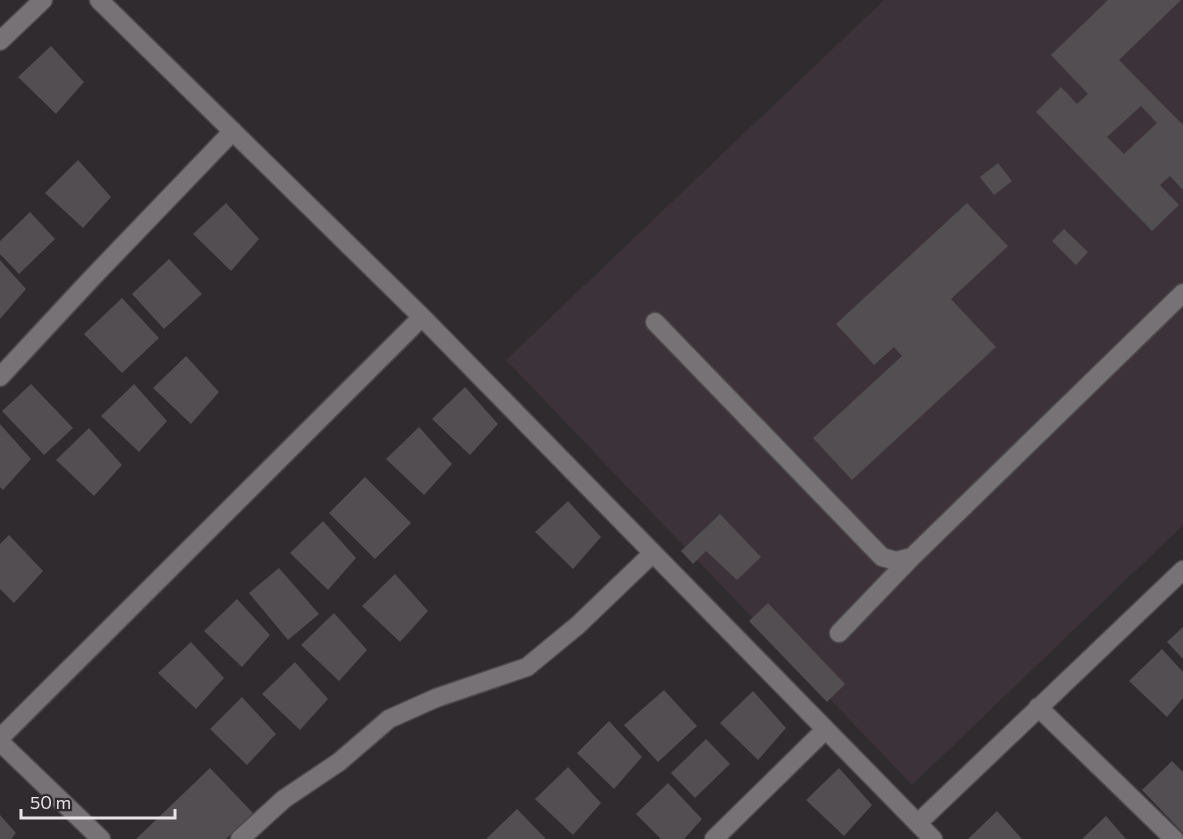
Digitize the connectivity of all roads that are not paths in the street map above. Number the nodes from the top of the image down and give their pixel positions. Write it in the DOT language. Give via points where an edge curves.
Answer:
graph roads {
  1 [pos="43,0"];
  2 [pos="99,0"];
  3 [pos="0,41"];
  4 [pos="232,131"];
  5 [pos="1183,293"];
  6 [pos="422,317"];
  7 [pos="655,322"];
  8 [pos="0,377"];
  9 [pos="653,553"];
  10 [pos="912,557"];
  11 [pos="1183,570"];
  12 [pos="839,633"];
  13 [pos="1038,707"];
  14 [pos="825,730"];
  15 [pos="0,740"];
  16 [pos="918,823"];
  17 [pos="101,839"];
  18 [pos="240,839"];
  19 [pos="714,839"];
  20 [pos="933,839"];
  21 [pos="1174,839"];
  1 -- 3 [label="street"];
  2 -- 4 [label="street"];
  4 -- 6 [label="street"];
  4 -- 8 [label="street"];
  5 -- 10 [label="street"];
  6 -- 9 [label="street"];
  6 -- 15 [label="street"];
  7 -- 10 [label="street" via="882,557 896,561"];
  9 -- 14 [label="street"];
  9 -- 18 [label="street" via="578,625 527,667 388,719 339,762 284,799"];
  10 -- 12 [label="street"];
  11 -- 13 [label="street"];
  13 -- 16 [label="street"];
  13 -- 21 [label="street"];
  14 -- 16 [label="street"];
  14 -- 19 [label="street"];
  15 -- 17 [label="street"];
  16 -- 20 [label="street"];
}
